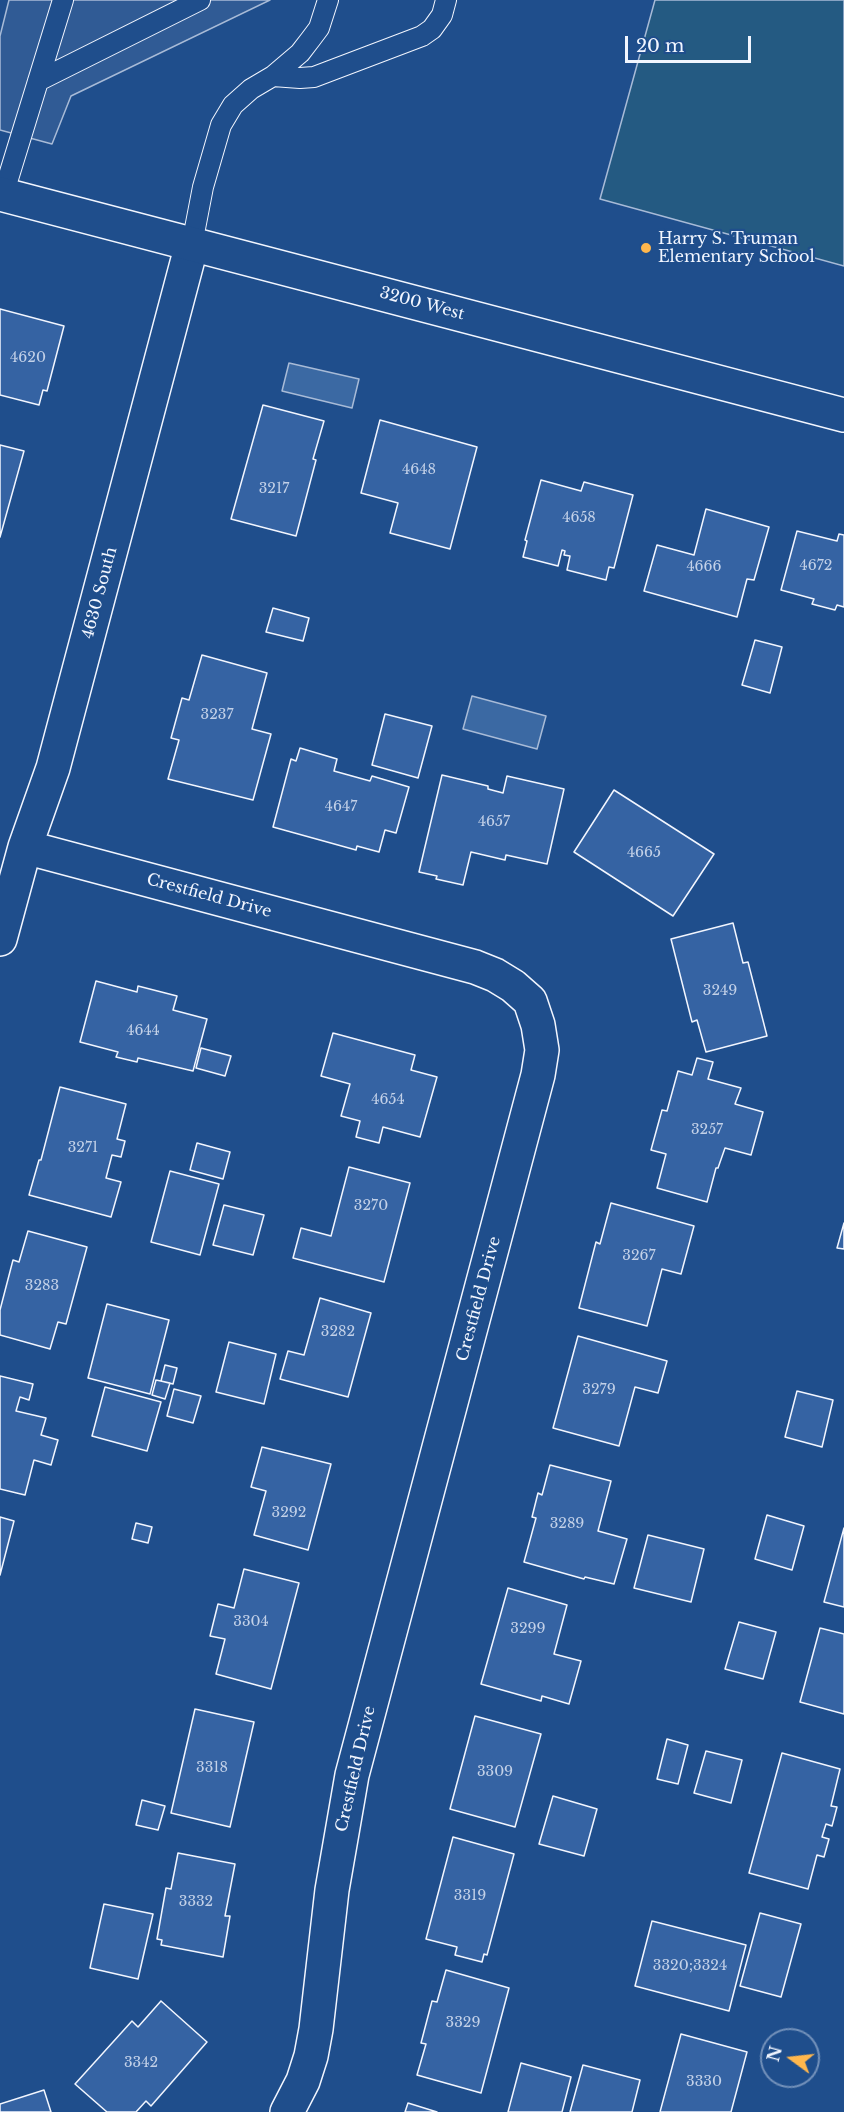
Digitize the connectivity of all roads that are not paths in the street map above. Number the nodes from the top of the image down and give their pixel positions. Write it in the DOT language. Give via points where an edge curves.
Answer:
graph roads {
  1 [pos="63,0"];
  2 [pos="200,0"];
  3 [pos="328,0"];
  4 [pos="446,0"];
  5 [pos="273,76"];
  6 [pos="38,81"];
  7 [pos="2,195"];
  8 [pos="192,244"];
  9 [pos="844,415"];
  10 [pos="25,847"];
  11 [pos="0,939"];
  12 [pos="287,2112"];
  1 -- 6 [label="lane"];
  2 -- 6 [label="lane"];
  3 -- 5 [label="lane" via="319,28 300,53"];
  4 -- 5 [label="lane" via="442,15 422,36 314,77"];
  5 -- 8 [label="lane" via="251,88 220,125 202,187"];
  6 -- 7 [label="lane"];
  7 -- 8 [label="street, 3200 West"];
  8 -- 9 [label="street, 3200 West"];
  8 -- 10 [label="street, 4630 South" via="53,768"];
  10 -- 11 [label="street, 4630 South"];
  10 -- 12 [label="street, Crestfield Drive" via="475,967 495,975 530,1001 538,1025 542,1050 538,1075 352,1775 332,1890 311,2055"];
}
